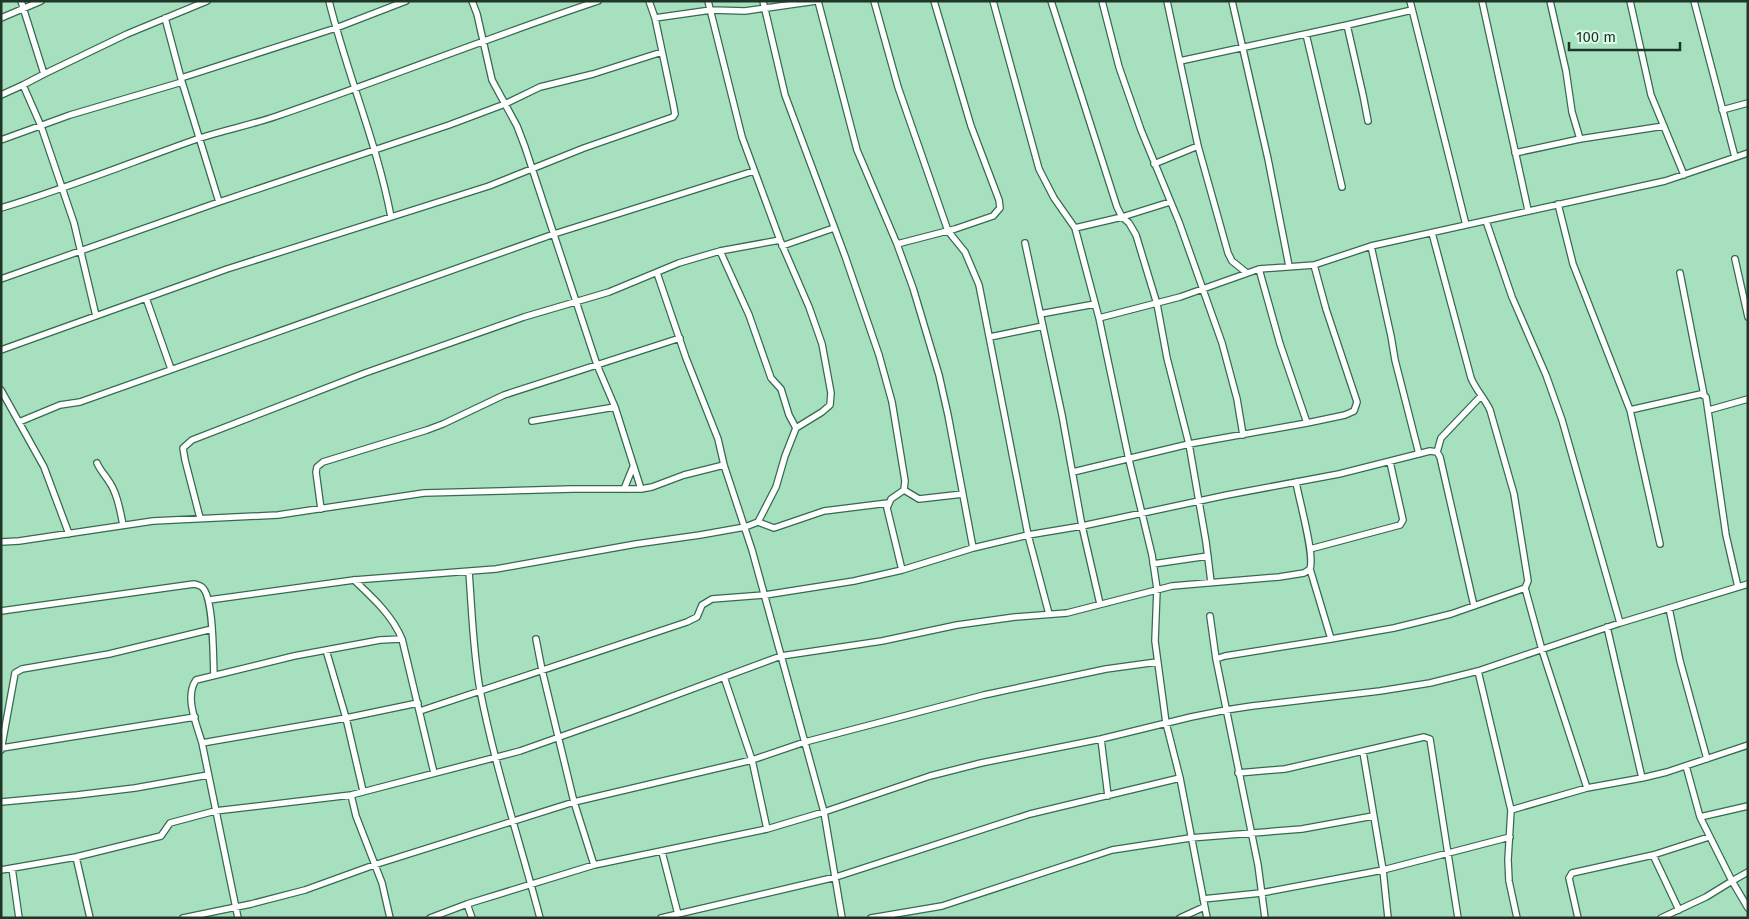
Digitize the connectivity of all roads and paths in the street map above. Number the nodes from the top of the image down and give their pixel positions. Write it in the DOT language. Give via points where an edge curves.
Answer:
graph roads {
  1 [pos="41,1"];
  2 [pos="207,1"];
  3 [pos="329,1"];
  4 [pos="406,1"];
  5 [pos="472,1"];
  6 [pos="598,1"];
  7 [pos="649,1"];
  8 [pos="708,1"];
  9 [pos="762,1"];
  10 [pos="817,1"];
  11 [pos="874,1"];
  12 [pos="934,1"];
  13 [pos="993,1"];
  14 [pos="1051,1"];
  15 [pos="1102,1"];
  16 [pos="1167,1"];
  17 [pos="1232,1"];
  18 [pos="1410,1"];
  19 [pos="1482,1"];
  20 [pos="1550,1"];
  21 [pos="1630,1"];
  22 [pos="1694,1"];
  23 [pos="22,4"];
  24 [pos="764,9"];
  25 [pos="711,10"];
  26 [pos="1412,10"];
  27 [pos="1,18"];
  28 [pos="165,18"];
  29 [pos="655,18"];
  30 [pos="1348,25"];
  31 [pos="336,28"];
  32 [pos="1306,34"];
  33 [pos="483,40"];
  34 [pos="1242,47"];
  35 [pos="662,52"];
  36 [pos="1180,60"];
  37 [pos="44,74"];
  38 [pos="182,80"];
  39 [pos="23,85"];
  40 [pos="355,88"];
  41 [pos="1,94"];
  42 [pos="1748,102"];
  43 [pos="505,104"];
  44 [pos="1722,110"];
  45 [pos="1368,121"];
  46 [pos="41,126"];
  47 [pos="1664,126"];
  48 [pos="200,138"];
  49 [pos="1580,139"];
  50 [pos="1,140"];
  51 [pos="1198,146"];
  52 [pos="375,150"];
  53 [pos="1515,153"];
  54 [pos="1748,154"];
  55 [pos="1736,157"];
  56 [pos="1154,164"];
  57 [pos="532,169"];
  58 [pos="754,171"];
  59 [pos="1684,175"];
  60 [pos="1342,187"];
  61 [pos="62,188"];
  62 [pos="219,202"];
  63 [pos="1170,202"];
  64 [pos="1558,204"];
  65 [pos="1,208"];
  66 [pos="1528,210"];
  67 [pos="390,216"];
  68 [pos="1122,217"];
  69 [pos="1486,221"];
  70 [pos="1466,225"];
  71 [pos="834,228"];
  72 [pos="1075,228"];
  73 [pos="948,231"];
  74 [pos="1432,233"];
  75 [pos="554,234"];
  76 [pos="781,243"];
  77 [pos="1025,243"];
  78 [pos="897,244"];
  79 [pos="1371,246"];
  80 [pos="80,250"];
  81 [pos="720,251"];
  82 [pos="1735,260"];
  83 [pos="1314,265"];
  84 [pos="1289,266"];
  85 [pos="1259,270"];
  86 [pos="657,273"];
  87 [pos="1246,273"];
  88 [pos="1680,273"];
  89 [pos="1,279"];
  90 [pos="1202,290"];
  91 [pos="146,298"];
  92 [pos="576,301"];
  93 [pos="1095,304"];
  94 [pos="1157,304"];
  95 [pos="1040,314"];
  96 [pos="96,316"];
  97 [pos="1099,318"];
  98 [pos="1748,318"];
  99 [pos="1043,326"];
  100 [pos="990,336"];
  101 [pos="680,338"];
  102 [pos="1,350"];
  103 [pos="597,365"];
  104 [pos="171,370"];
  105 [pos="1,390"];
  106 [pos="1704,395"];
  107 [pos="1481,396"];
  108 [pos="1748,399"];
  109 [pos="614,407"];
  110 [pos="1630,410"];
  111 [pos="1709,410"];
  112 [pos="532,421"];
  113 [pos="19,422"];
  114 [pos="1307,423"];
  115 [pos="796,428"];
  116 [pos="1243,435"];
  117 [pos="1189,444"];
  118 [pos="1437,452"];
  119 [pos="1419,454"];
  120 [pos="1129,460"];
  121 [pos="1390,462"];
  122 [pos="97,464"];
  123 [pos="724,465"];
  124 [pos="633,467"];
  125 [pos="1073,472"];
  126 [pos="1296,482"];
  127 [pos="641,489"];
  128 [pos="624,490"];
  129 [pos="904,490"];
  130 [pos="963,494"];
  131 [pos="1199,501"];
  132 [pos="888,503"];
  133 [pos="322,509"];
  134 [pos="1142,514"];
  135 [pos="200,518"];
  136 [pos="758,522"];
  137 [pos="123,525"];
  138 [pos="1082,526"];
  139 [pos="744,527"];
  140 [pos="69,534"];
  141 [pos="1028,535"];
  142 [pos="1,542"];
  143 [pos="1660,544"];
  144 [pos="973,548"];
  145 [pos="1310,549"];
  146 [pos="1208,556"];
  147 [pos="1153,564"];
  148 [pos="1310,569"];
  149 [pos="902,570"];
  150 [pos="469,572"];
  151 [pos="354,580"];
  152 [pos="1212,582"];
  153 [pos="1748,584"];
  154 [pos="1738,587"];
  155 [pos="1525,588"];
  156 [pos="1156,589"];
  157 [pos="765,595"];
  158 [pos="209,600"];
  159 [pos="1100,604"];
  160 [pos="1474,606"];
  161 [pos="1668,608"];
  162 [pos="1,611"];
  163 [pos="1049,614"];
  164 [pos="1210,616"];
  165 [pos="1620,623"];
  166 [pos="1607,628"];
  167 [pos="212,629"];
  168 [pos="402,639"];
  169 [pos="536,639"];
  170 [pos="1331,639"];
  171 [pos="326,650"];
  172 [pos="1542,650"];
  173 [pos="781,656"];
  174 [pos="1216,659"];
  175 [pos="1157,662"];
  176 [pos="542,670"];
  177 [pos="1478,672"];
  178 [pos="214,675"];
  179 [pos="724,677"];
  180 [pos="480,690"];
  181 [pos="418,703"];
  182 [pos="1226,710"];
  183 [pos="420,711"];
  184 [pos="195,718"];
  185 [pos="346,718"];
  186 [pos="1166,723"];
  187 [pos="559,736"];
  188 [pos="1101,739"];
  189 [pos="805,742"];
  190 [pos="202,743"];
  191 [pos="1748,745"];
  192 [pos="1,749"];
  193 [pos="1363,752"];
  194 [pos="496,757"];
  195 [pos="1707,759"];
  196 [pos="752,760"];
  197 [pos="1686,766"];
  198 [pos="434,773"];
  199 [pos="1238,773"];
  200 [pos="208,775"];
  201 [pos="1180,778"];
  202 [pos="1642,778"];
  203 [pos="1587,788"];
  204 [pos="363,791"];
  205 [pos="351,795"];
  206 [pos="1108,796"];
  207 [pos="1,802"];
  208 [pos="574,802"];
  209 [pos="1748,806"];
  210 [pos="1511,810"];
  211 [pos="215,811"];
  212 [pos="824,812"];
  213 [pos="1373,816"];
  214 [pos="1700,816"];
  215 [pos="512,821"];
  216 [pos="767,829"];
  217 [pos="1251,832"];
  218 [pos="1510,837"];
  219 [pos="1709,837"];
  220 [pos="1190,838"];
  221 [pos="662,852"];
  222 [pos="1448,854"];
  223 [pos="1653,855"];
  224 [pos="76,857"];
  225 [pos="374,865"];
  226 [pos="594,866"];
  227 [pos="12,868"];
  228 [pos="1,870"];
  229 [pos="1382,870"];
  230 [pos="1748,872"];
  231 [pos="836,877"];
  232 [pos="1732,881"];
  233 [pos="531,884"];
  234 [pos="1261,893"];
  235 [pos="1203,899"];
  236 [pos="467,904"];
  237 [pos="236,907"];
  238 [pos="1204,907"];
  239 [pos="1748,908"];
  240 [pos="1679,910"];
  241 [pos="678,916"];
  242 [pos="19,918"];
  243 [pos="90,918"];
  244 [pos="183,918"];
  245 [pos="238,918"];
  246 [pos="390,918"];
  247 [pos="430,918"];
  248 [pos="472,918"];
  249 [pos="540,918"];
  250 [pos="661,918"];
  251 [pos="842,918"];
  252 [pos="871,918"];
  253 [pos="1180,918"];
  254 [pos="1207,918"];
  255 [pos="1265,918"];
  256 [pos="1388,918"];
  257 [pos="1458,918"];
  258 [pos="1516,918"];
  259 [pos="1578,918"];
  260 [pos="1662,918"];
  1 -- 23 [label="street"];
  2 -- 28 [label="street"];
  3 -- 31 [label="street"];
  4 -- 31 [label="street"];
  5 -- 33 [label="street"];
  6 -- 33 [label="street"];
  7 -- 29 [label="street"];
  8 -- 25 [label="street"];
  9 -- 24 [label="street"];
  10 -- 24 [label="street"];
  10 -- 78 [label="street" via="857,150"];
  11 -- 73 [label="street" via="898,87"];
  12 -- 73 [label="street" via="971,126 1000,208 993,216"];
  13 -- 72 [label="street" via="1039,169"];
  14 -- 68 [label="street"];
  15 -- 56 [label="street" via="1120,67"];
  16 -- 36 [label="street"];
  17 -- 34 [label="street"];
  18 -- 26 [label="street"];
  19 -- 53 [label="street"];
  20 -- 49 [label="street"];
  21 -- 47 [label="street" via="1651,95"];
  22 -- 44 [label="street"];
  23 -- 27 [label="street"];
  23 -- 37 [label="street"];
  24 -- 25 [label="street"];
  24 -- 71 [label="street" via="785,95"];
  25 -- 29 [label="street"];
  25 -- 58 [label="street" via="742,137"];
  26 -- 30 [label="street"];
  26 -- 70 [label="street"];
  28 -- 37 [label="street"];
  28 -- 38 [label="street"];
  29 -- 35 [label="street"];
  30 -- 32 [label="street"];
  30 -- 45 [label="street"];
  31 -- 38 [label="street"];
  31 -- 40 [label="street"];
  32 -- 34 [label="street"];
  32 -- 60 [label="street"];
  33 -- 40 [label="street" via="432,62"];
  33 -- 43 [label="street" via="492,80"];
  34 -- 36 [label="street"];
  34 -- 84 [label="street"];
  35 -- 43 [label="street" via="540,87"];
  35 -- 57 [label="street" via="673,117"];
  36 -- 51 [label="street"];
  37 -- 39 [label="street"];
  38 -- 46 [label="street"];
  38 -- 48 [label="street"];
  39 -- 41 [label="street"];
  39 -- 46 [label="street"];
  40 -- 48 [label="street" via="276,117"];
  40 -- 52 [label="street"];
  42 -- 44 [label="street"];
  43 -- 52 [label="street"];
  43 -- 57 [label="street" via="517,126"];
  44 -- 55 [label="street"];
  46 -- 50 [label="street"];
  46 -- 61 [label="street"];
  47 -- 49 [label="street"];
  47 -- 59 [label="street"];
  48 -- 61 [label="street"];
  48 -- 62 [label="street"];
  49 -- 53 [label="street"];
  51 -- 56 [label="street"];
  51 -- 87 [label="street" via="1228,253"];
  52 -- 62 [label="street"];
  52 -- 67 [label="street"];
  53 -- 66 [label="street"];
  54 -- 55 [label="street"];
  55 -- 59 [label="street"];
  56 -- 63 [label="street"];
  57 -- 67 [label="street"];
  57 -- 75 [label="street"];
  58 -- 75 [label="street"];
  58 -- 76 [label="street"];
  59 -- 64 [label="street"];
  61 -- 65 [label="street"];
  61 -- 80 [label="street"];
  62 -- 80 [label="street"];
  63 -- 68 [label="street"];
  63 -- 90 [label="street"];
  64 -- 66 [label="street"];
  64 -- 110 [label="street" via="1574,264"];
  66 -- 69 [label="street"];
  67 -- 91 [label="street"];
  68 -- 72 [label="street"];
  68 -- 94 [label="street" via="1136,235"];
  69 -- 70 [label="street"];
  69 -- 165 [label="street" via="1512,297 1562,420"];
  70 -- 74 [label="street"];
  71 -- 76 [label="street"];
  71 -- 129 [label="street" via="874,339 892,402"];
  72 -- 93 [label="street"];
  73 -- 78 [label="street"];
  73 -- 100 [label="street" via="964,252 979,285"];
  74 -- 79 [label="street"];
  74 -- 107 [label="street" via="1471,378"];
  75 -- 92 [label="street"];
  75 -- 104 [label="street"];
  76 -- 81 [label="street"];
  76 -- 115 [label="street" via="822,344 831,393 830,404 822,412"];
  77 -- 95 [label="street"];
  78 -- 130 [label="street" via="914,288 939,375"];
  79 -- 83 [label="street"];
  79 -- 119 [label="street" via="1397,370"];
  80 -- 89 [label="street"];
  80 -- 96 [label="street"];
  81 -- 86 [label="street"];
  81 -- 115 [label="street" via="749,315 771,378 781,389"];
  82 -- 98 [label="street"];
  83 -- 84 [label="street"];
  83 -- 114 [label="street" via="1357,402 1354,411 1345,415"];
  84 -- 85 [label="street"];
  85 -- 87 [label="street"];
  85 -- 114 [label="street"];
  86 -- 92 [label="street"];
  86 -- 101 [label="street"];
  87 -- 90 [label="street"];
  88 -- 106 [label="street"];
  90 -- 94 [label="street"];
  90 -- 116 [label="street" via="1231,373"];
  91 -- 96 [label="street"];
  91 -- 104 [label="street"];
  92 -- 103 [label="street"];
  92 -- 135 [label="street" via="365,373 192,440 184,448 185,460"];
  93 -- 95 [label="street"];
  93 -- 97 [label="street"];
  94 -- 97 [label="street"];
  94 -- 117 [label="street"];
  95 -- 99 [label="street"];
  96 -- 102 [label="street"];
  97 -- 120 [label="street"];
  99 -- 100 [label="street"];
  99 -- 125 [label="street"];
  100 -- 141 [label="street"];
  101 -- 103 [label="street"];
  101 -- 123 [label="street" via="718,439"];
  103 -- 109 [label="street"];
  103 -- 133 [label="street" via="504,395 443,424 384,445 323,462 317,466 316,472"];
  104 -- 113 [label="street" via="80,402 60,405"];
  105 -- 113 [label="street"];
  106 -- 110 [label="street"];
  106 -- 111 [label="street"];
  107 -- 118 [label="street" via="1441,438"];
  107 -- 155 [label="street" via="1490,410 1514,494 1528,581"];
  108 -- 111 [label="street"];
  109 -- 112 [label="street"];
  109 -- 124 [label="street"];
  110 -- 143 [label="street"];
  111 -- 154 [label="street" via="1726,535"];
  113 -- 140 [label="street" via="44,467"];
  114 -- 116 [label="street"];
  115 -- 136 [label="street" via="776,487"];
  116 -- 117 [label="street"];
  117 -- 120 [label="street"];
  117 -- 131 [label="street"];
  118 -- 119 [label="street"];
  118 -- 160 [label="street"];
  119 -- 121 [label="street"];
  120 -- 125 [label="street"];
  120 -- 134 [label="street"];
  121 -- 126 [label="street"];
  121 -- 145 [label="street" via="1403,520 1400,525"];
  122 -- 137 [label="street" via="109,480"];
  123 -- 127 [label="street"];
  123 -- 139 [label="street"];
  124 -- 127 [label="street"];
  124 -- 128 [label="street"];
  125 -- 138 [label="street"];
  126 -- 131 [label="street"];
  126 -- 145 [label="street"];
  127 -- 128 [label="street"];
  128 -- 133 [label="street" via="424,493"];
  129 -- 130 [label="street" via="919,500"];
  129 -- 132 [label="street"];
  130 -- 144 [label="street"];
  131 -- 134 [label="street"];
  131 -- 146 [label="street"];
  132 -- 136 [label="street" via="824,511 774,528"];
  132 -- 149 [label="street" via="888,517"];
  133 -- 135 [label="street" via="278,515"];
  134 -- 138 [label="street"];
  134 -- 147 [label="street"];
  135 -- 137 [label="street"];
  136 -- 139 [label="street"];
  137 -- 140 [label="street"];
  138 -- 141 [label="street"];
  138 -- 159 [label="street"];
  139 -- 150 [label="street"];
  139 -- 157 [label="street"];
  140 -- 142 [label="street"];
  141 -- 144 [label="street"];
  141 -- 163 [label="street"];
  144 -- 149 [label="street"];
  145 -- 148 [label="street"];
  146 -- 147 [label="street"];
  146 -- 152 [label="street"];
  147 -- 156 [label="street"];
  148 -- 152 [label="street" via="1279,577"];
  148 -- 170 [label="street"];
  149 -- 157 [label="street"];
  150 -- 151 [label="street"];
  150 -- 180 [label="street" via="473,642"];
  151 -- 158 [label="street"];
  151 -- 168 [label="street" via="389,615"];
  152 -- 156 [label="street"];
  153 -- 154 [label="street"];
  154 -- 161 [label="street"];
  155 -- 160 [label="street"];
  155 -- 172 [label="street"];
  156 -- 159 [label="street"];
  156 -- 175 [label="street"];
  157 -- 173 [label="street"];
  157 -- 176 [label="street" via="712,599 702,605 697,617 687,622"];
  158 -- 162 [label="street" via="203,588 194,584"];
  158 -- 167 [label="street"];
  159 -- 163 [label="street"];
  160 -- 170 [label="street" via="1394,628"];
  161 -- 165 [label="street"];
  161 -- 195 [label="street"];
  163 -- 173 [label="street" via="957,625 882,641"];
  164 -- 174 [label="street"];
  165 -- 166 [label="street"];
  166 -- 172 [label="street"];
  166 -- 202 [label="street"];
  167 -- 178 [label="street"];
  167 -- 192 [label="street" via="109,654 22,669 15,673"];
  168 -- 171 [label="street"];
  168 -- 181 [label="street"];
  169 -- 176 [label="street"];
  170 -- 174 [label="street"];
  171 -- 178 [label="street"];
  171 -- 185 [label="street"];
  172 -- 177 [label="street"];
  172 -- 203 [label="street"];
  173 -- 179 [label="street"];
  173 -- 189 [label="street"];
  174 -- 182 [label="street"];
  175 -- 186 [label="street"];
  175 -- 189 [label="street" via="1053,679"];
  176 -- 180 [label="street"];
  176 -- 187 [label="street"];
  177 -- 182 [label="street" via="1380,691"];
  177 -- 210 [label="street"];
  178 -- 184 [label="street" via="192,684 190,695"];
  179 -- 187 [label="street"];
  179 -- 196 [label="street"];
  180 -- 183 [label="street"];
  180 -- 194 [label="street"];
  181 -- 183 [label="street"];
  181 -- 185 [label="street"];
  182 -- 186 [label="street"];
  182 -- 199 [label="street"];
  183 -- 198 [label="street"];
  184 -- 190 [label="street"];
  184 -- 192 [label="street"];
  185 -- 190 [label="street"];
  185 -- 204 [label="street"];
  186 -- 188 [label="street"];
  186 -- 201 [label="street"];
  187 -- 194 [label="street"];
  187 -- 208 [label="street"];
  188 -- 206 [label="street"];
  188 -- 212 [label="street" via="930,776"];
  189 -- 196 [label="street"];
  189 -- 212 [label="street"];
  190 -- 200 [label="street"];
  191 -- 195 [label="street"];
  193 -- 199 [label="street" via="1285,769"];
  193 -- 213 [label="street"];
  193 -- 222 [label="street" via="1424,737 1430,739"];
  194 -- 198 [label="street"];
  194 -- 215 [label="street"];
  195 -- 197 [label="street"];
  196 -- 208 [label="street"];
  196 -- 216 [label="street"];
  197 -- 202 [label="street"];
  197 -- 214 [label="street"];
  198 -- 204 [label="street"];
  199 -- 217 [label="street"];
  200 -- 207 [label="street" via="106,791"];
  200 -- 211 [label="street"];
  201 -- 206 [label="street"];
  201 -- 220 [label="street"];
  202 -- 203 [label="street"];
  203 -- 210 [label="street"];
  204 -- 205 [label="street"];
  205 -- 211 [label="street"];
  205 -- 225 [label="street"];
  206 -- 231 [label="street" via="1030,814"];
  208 -- 215 [label="street"];
  208 -- 226 [label="street"];
  209 -- 214 [label="street"];
  210 -- 218 [label="street"];
  211 -- 224 [label="street" via="170,823 161,836"];
  211 -- 237 [label="street"];
  212 -- 216 [label="street"];
  212 -- 231 [label="street"];
  213 -- 217 [label="street" via="1302,829"];
  213 -- 229 [label="street"];
  214 -- 219 [label="street"];
  215 -- 225 [label="street"];
  215 -- 233 [label="street"];
  216 -- 221 [label="street"];
  217 -- 220 [label="street"];
  217 -- 234 [label="street"];
  218 -- 222 [label="street"];
  218 -- 258 [label="street" via="1508,860"];
  219 -- 223 [label="street"];
  219 -- 232 [label="street"];
  220 -- 235 [label="street"];
  220 -- 252 [label="street" via="1112,850 942,906"];
  221 -- 226 [label="street"];
  221 -- 241 [label="street"];
  222 -- 229 [label="street"];
  222 -- 257 [label="street"];
  223 -- 240 [label="street"];
  223 -- 259 [label="street" via="1572,873 1569,878"];
  224 -- 227 [label="street"];
  224 -- 243 [label="street"];
  225 -- 237 [label="street" via="304,890"];
  225 -- 246 [label="street"];
  226 -- 233 [label="street"];
  227 -- 228 [label="street"];
  227 -- 242 [label="street"];
  229 -- 234 [label="street"];
  229 -- 256 [label="street"];
  230 -- 232 [label="street"];
  231 -- 241 [label="street"];
  231 -- 251 [label="street"];
  232 -- 239 [label="street"];
  232 -- 240 [label="street"];
  233 -- 236 [label="street"];
  233 -- 249 [label="street"];
  234 -- 235 [label="street"];
  234 -- 255 [label="street"];
  235 -- 238 [label="street"];
  236 -- 247 [label="street"];
  236 -- 248 [label="street"];
  237 -- 244 [label="street"];
  237 -- 245 [label="street"];
  238 -- 253 [label="street"];
  238 -- 254 [label="street"];
  240 -- 260 [label="street"];
  241 -- 250 [label="street"];
}
